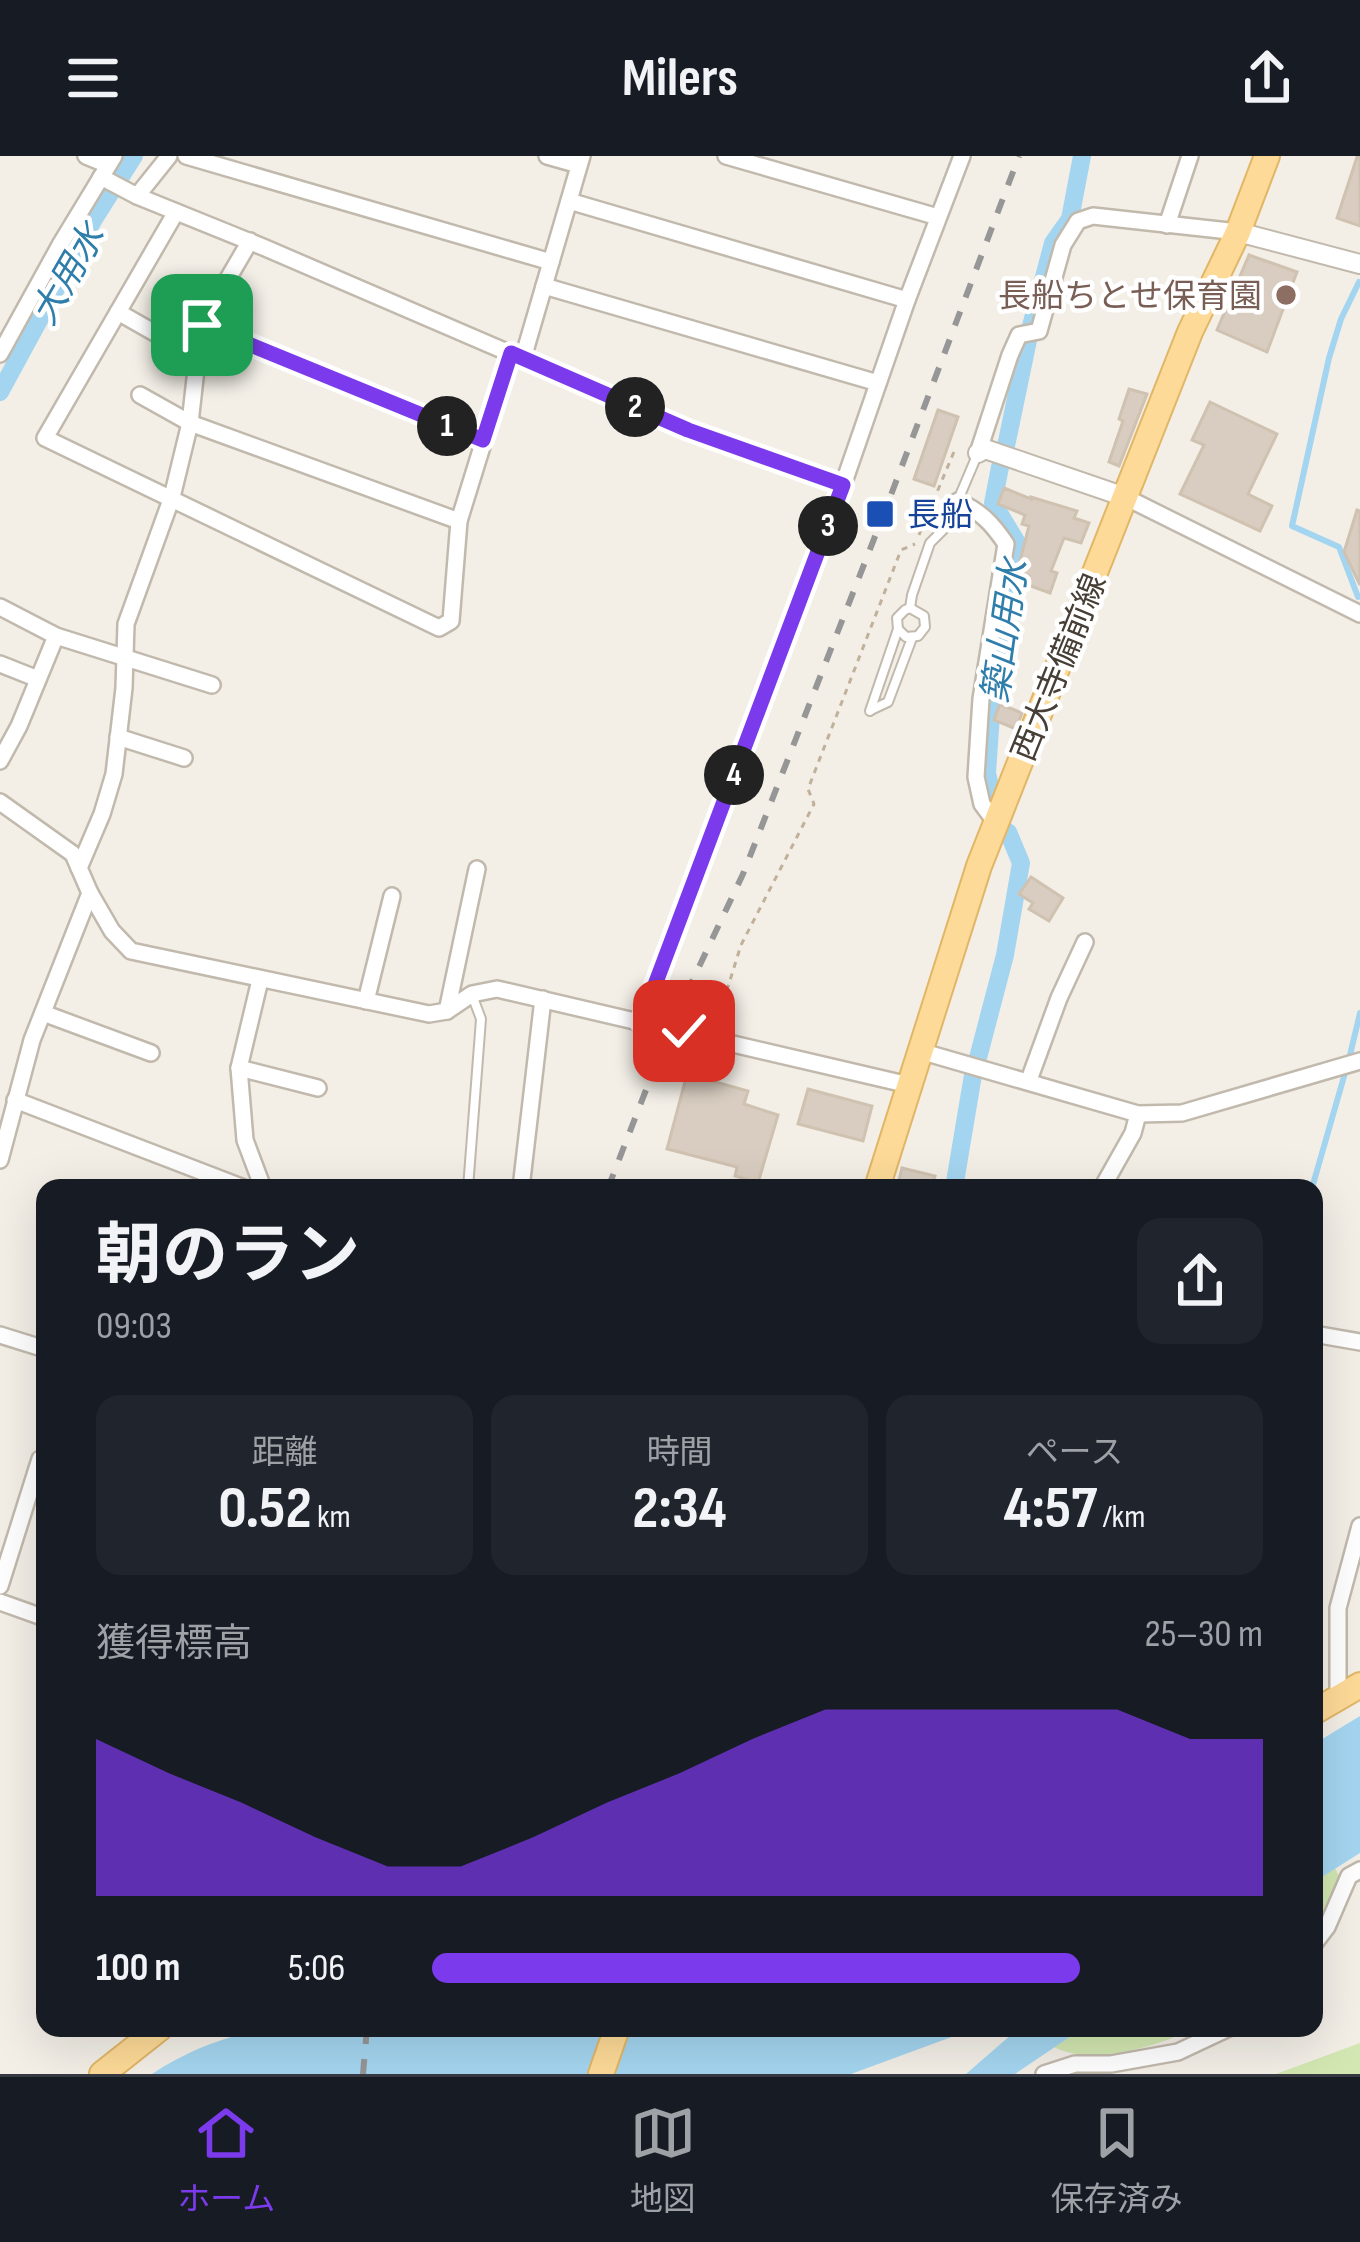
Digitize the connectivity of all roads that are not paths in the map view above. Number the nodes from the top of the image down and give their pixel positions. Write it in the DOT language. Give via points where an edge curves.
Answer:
graph roads {
  1 [pos="86,156"];
  2 [pos="169,156"];
  3 [pos="186,156"];
  4 [pos="547,156"];
  5 [pos="726,156"];
  6 [pos="962,156"];
  7 [pos="1190,156"];
  8 [pos="1267,156"];
  9 [pos="580,160"];
  10 [pos="108,166"];
  11 [pos="137,196"];
  12 [pos="569,201"];
  13 [pos="176,212"];
  14 [pos="938,218"];
  15 [pos="1167,225"];
  16 [pos="1238,232"];
  17 [pos="250,241"];
  18 [pos="551,262"];
  19 [pos="1360,264"];
  20 [pos="544,286"];
  21 [pos="907,300"];
  22 [pos="118,312"];
  23 [pos="202,325"];
  24 [pos="0,354"];
  25 [pos="517,356"];
  26 [pos="197,357"];
  27 [pos="878,383"];
  28 [pos="140,395"];
  29 [pos="190,423"];
  30 [pos="483,440"];
  31 [pos="978,453"];
  32 [pos="843,485"];
  33 [pos="172,497"];
  34 [pos="1125,497"];
  35 [pos="958,501"];
  36 [pos="459,521"];
  37 [pos="0,608"];
  38 [pos="910,608"];
  39 [pos="1360,614"];
  40 [pos="898,629"];
  41 [pos="56,636"];
  42 [pos="912,638"];
  43 [pos="123,659"];
  44 [pos="0,664"];
  45 [pos="38,679"];
  46 [pos="212,685"];
  47 [pos="118,737"];
  48 [pos="184,758"];
  49 [pos="0,761"];
  50 [pos="0,802"];
  51 [pos="996,823"];
  52 [pos="79,868"];
  53 [pos="477,869"];
  54 [pos="90,892"];
  55 [pos="392,896"];
  56 [pos="1085,942"];
  57 [pos="260,980"];
  58 [pos="472,994"];
  59 [pos="543,999"];
  60 [pos="366,1001"];
  61 [pos="448,1011"];
  62 [pos="43,1013"];
  63 [pos="641,1022"];
  64 [pos="920,1051"];
  65 [pos="151,1053"];
  66 [pos="1360,1061"];
  67 [pos="239,1068"];
  68 [pos="1029,1080"];
  69 [pos="909,1085"];
  70 [pos="318,1088"];
  71 [pos="15,1100"];
  72 [pos="1138,1114"];
  73 [pos="0,1160"];
  74 [pos="221,1179"];
  75 [pos="260,1179"];
  76 [pos="469,1179"];
  77 [pos="522,1179"];
  78 [pos="880,1179"];
  79 [pos="1107,1179"];
  80 [pos="0,1335"];
  81 [pos="1323,1336"];
  82 [pos="1360,1342"];
  83 [pos="36,1346"];
  84 [pos="36,1472"];
  85 [pos="1360,1526"];
  86 [pos="0,1586"];
  87 [pos="0,1602"];
  88 [pos="36,1615"];
  89 [pos="1349,1691"];
  90 [pos="1323,1707"];
  91 [pos="1360,1870"];
  92 [pos="1323,1933"];
  93 [pos="149,2037"];
  94 [pos="613,2037"];
  95 [pos="1210,2037"];
  96 [pos="102,2074"];
  97 [pos="602,2074"];
  98 [pos="1044,2074"];
  1 -- 10 [label="street"];
  2 -- 11 [label="street"];
  3 -- 18 [label="street"];
  4 -- 9 [label="street"];
  5 -- 14 [label="street"];
  6 -- 14 [label="street"];
  7 -- 15 [label="street"];
  8 -- 16 [label="main road, 西大寺備前線"];
  9 -- 12 [label="street"];
  10 -- 11 [label="street"];
  10 -- 24 [label="street"];
  11 -- 13 [label="street"];
  12 -- 18 [label="street"];
  12 -- 21 [label="street"];
  13 -- 17 [label="street"];
  13 -- 22 [label="street"];
  14 -- 21 [label="street"];
  15 -- 16 [label="street"];
  15 -- 31 [label="street" via="1078,220 1039,331 1019,334"];
  16 -- 19 [label="street"];
  16 -- 34 [label="main road, 西大寺備前線"];
  17 -- 23 [label="street"];
  17 -- 25 [label="street"];
  18 -- 20 [label="street"];
  20 -- 25 [label="street"];
  20 -- 27 [label="street"];
  21 -- 27 [label="street"];
  22 -- 26 [label="street"];
  22 -- 33 [label="street" via="45,438"];
  23 -- 26 [label="street"];
  23 -- 30 [label="street"];
  25 -- 30 [label="street"];
  25 -- 32 [label="street"];
  26 -- 29 [label="street"];
  27 -- 32 [label="street"];
  28 -- 29 [label="street"];
  29 -- 33 [label="street"];
  29 -- 36 [label="street"];
  30 -- 36 [label="street"];
  31 -- 34 [label="street" via="986,449"];
  31 -- 35 [label="lane"];
  32 -- 63 [label="street"];
  33 -- 36 [label="street" via="439,628 451,621"];
  33 -- 43 [label="street" via="126,624"];
  34 -- 39 [label="street"];
  34 -- 51 [label="main road, 西大寺備前線"];
  35 -- 38 [label="lane" via="930,544"];
  35 -- 51 [label="street" via="979,511 1006,544 976,777"];
  37 -- 41 [label="street"];
  38 -- 40 [label="lane" via="897,618"];
  38 -- 42 [label="lane" via="925,622"];
  40 -- 42 [label="lane"];
  40 -- 42 [label="lane" via="870,711 888,702"];
  41 -- 43 [label="street"];
  41 -- 45 [label="street"];
  43 -- 46 [label="street"];
  43 -- 47 [label="street"];
  44 -- 45 [label="street"];
  45 -- 49 [label="street"];
  47 -- 48 [label="street"];
  47 -- 52 [label="street" via="102,814"];
  50 -- 52 [label="street" via="73,854"];
  51 -- 64 [label="main road, 西大寺備前線"];
  52 -- 54 [label="street"];
  53 -- 61 [label="street"];
  54 -- 57 [label="street" via="131,951"];
  54 -- 62 [label="street"];
  55 -- 60 [label="street"];
  56 -- 68 [label="street"];
  57 -- 60 [label="street"];
  57 -- 67 [label="street"];
  58 -- 59 [label="street" via="497,989"];
  58 -- 61 [label="street"];
  58 -- 76 [label="lane" via="481,1019"];
  59 -- 63 [label="street"];
  59 -- 77 [label="street"];
  60 -- 61 [label="street" via="429,1015"];
  62 -- 65 [label="street"];
  62 -- 71 [label="street"];
  63 -- 69 [label="street"];
  64 -- 68 [label="street"];
  64 -- 69 [label="main road, 西大寺備前線"];
  66 -- 72 [label="street" via="1182,1113"];
  67 -- 70 [label="street"];
  67 -- 75 [label="street" via="245,1141"];
  68 -- 72 [label="street"];
  69 -- 78 [label="main road, 西大寺備前線"];
  71 -- 73 [label="street"];
  71 -- 74 [label="street"];
  72 -- 79 [label="street"];
  80 -- 83 [label="street"];
  81 -- 82 [label="street"];
  84 -- 86 [label="street"];
  85 -- 89 [label="street" via="1338,1607"];
  87 -- 88 [label="street"];
  89 -- 90 [label="main road"];
  91 -- 92 [label="street" via="1349,1876"];
  93 -- 96 [label="main road"];
  94 -- 97 [label="main road"];
  95 -- 98 [label="street" via="1178,2052"];
}
